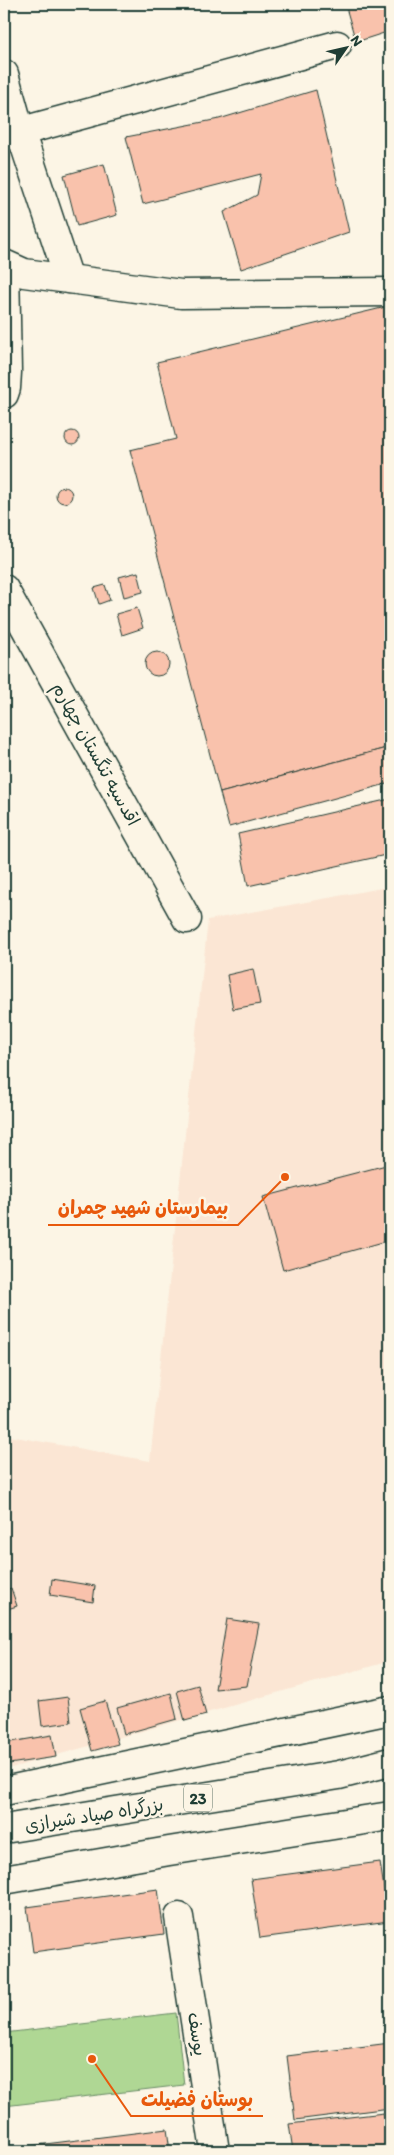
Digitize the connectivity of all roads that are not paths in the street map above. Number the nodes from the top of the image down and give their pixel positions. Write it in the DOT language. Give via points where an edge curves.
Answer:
graph roads {
  1 [pos="337,45"];
  2 [pos="4,74"];
  3 [pos="12,133"];
  4 [pos="5,265"];
  5 [pos="69,279"];
  6 [pos="390,292"];
  7 [pos="4,394"];
  8 [pos="4,589"];
  9 [pos="187,919"];
  10 [pos="390,1710"];
  11 [pos="390,1762"];
  12 [pos="4,1791"];
  13 [pos="390,1816"];
  14 [pos="4,1829"];
  15 [pos="4,1880"];
  16 [pos="180,1917"];
  17 [pos="215,2151"];
  1 -- 3 [label="main road"];
  2 -- 3 [label="main road"];
  3 -- 5 [label="main road"];
  4 -- 5 [label="main road" via="24,273"];
  4 -- 7 [label="main road" via="8,372"];
  5 -- 6 [label="main road" via="181,294"];
  8 -- 9 [label="main road, اقدسیه تنگستان چهارم"];
  10 -- 12 [label="main road"];
  11 -- 14 [label="main road, بزرگراه صیاد شیرازی / 23" via="340,1775"];
  13 -- 15 [label="main road"];
  16 -- 17 [label="main road, یوسف"];
}
